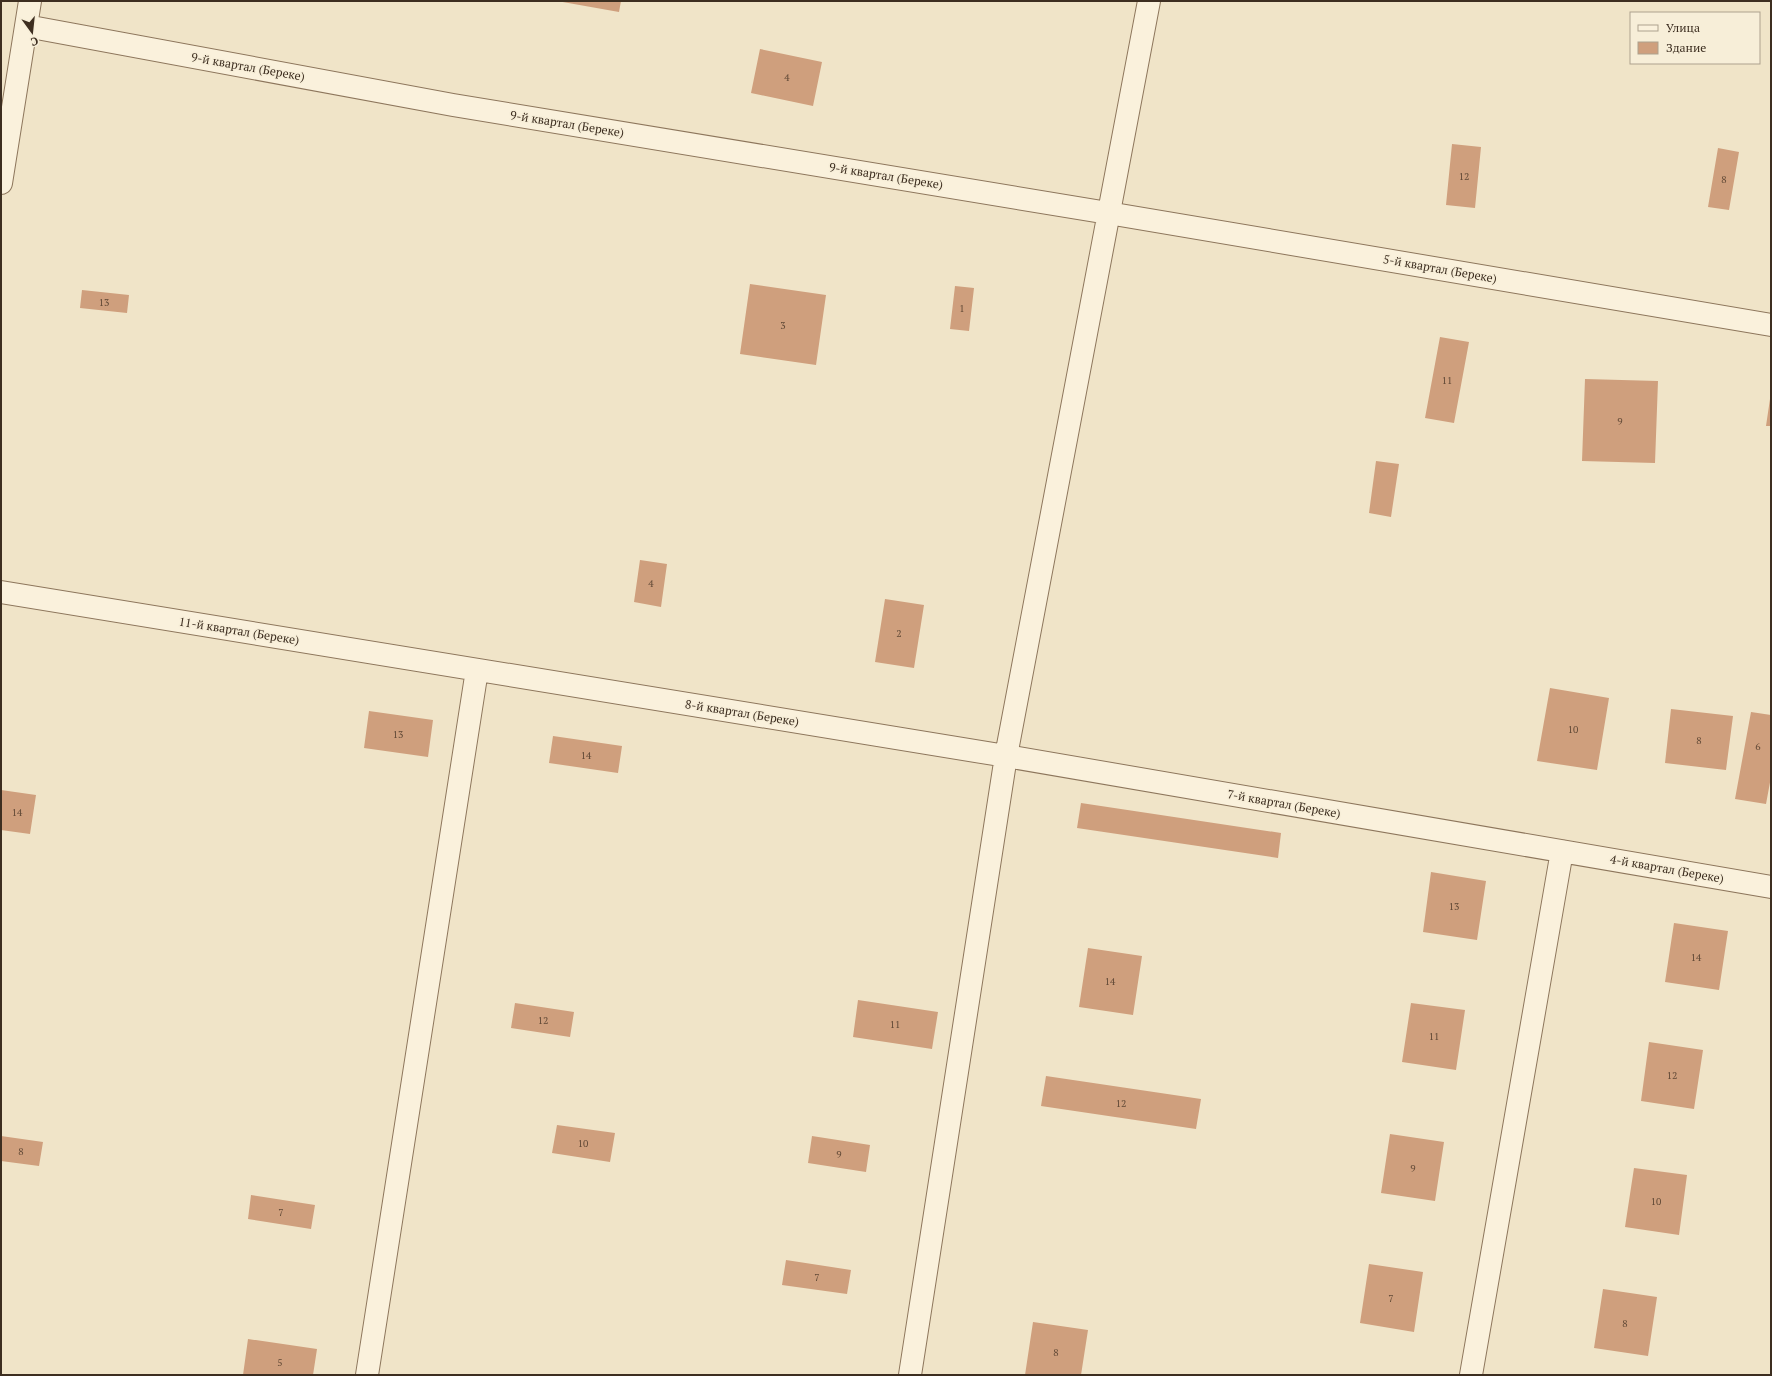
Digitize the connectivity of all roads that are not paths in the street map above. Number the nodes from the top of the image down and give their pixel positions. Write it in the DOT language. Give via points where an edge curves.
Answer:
graph roads {
  1 [pos="30,1"];
  2 [pos="1149,1"];
  3 [pos="26,26"];
  4 [pos="1,183"];
  5 [pos="1108,213"];
  6 [pos="1771,325"];
  7 [pos="1,592"];
  8 [pos="477,670"];
  9 [pos="1006,756"];
  10 [pos="1562,851"];
  11 [pos="1771,887"];
  12 [pos="367,1375"];
  13 [pos="910,1375"];
  14 [pos="1471,1375"];
  1 -- 3 [label="street"];
  2 -- 5 [label="street"];
  3 -- 4 [label="street"];
  3 -- 5 [label="street, 9-й квартал (Береке)" via="453,105"];
  5 -- 6 [label="street, 5-й квартал (Береке)"];
  5 -- 9 [label="street"];
  7 -- 8 [label="street, 11-й квартал (Береке)"];
  8 -- 9 [label="street, 8-й квартал (Береке)"];
  8 -- 12 [label="street"];
  9 -- 10 [label="street, 7-й квартал (Береке)"];
  9 -- 13 [label="street"];
  10 -- 11 [label="street, 4-й квартал (Береке)"];
  10 -- 14 [label="street"];
}
